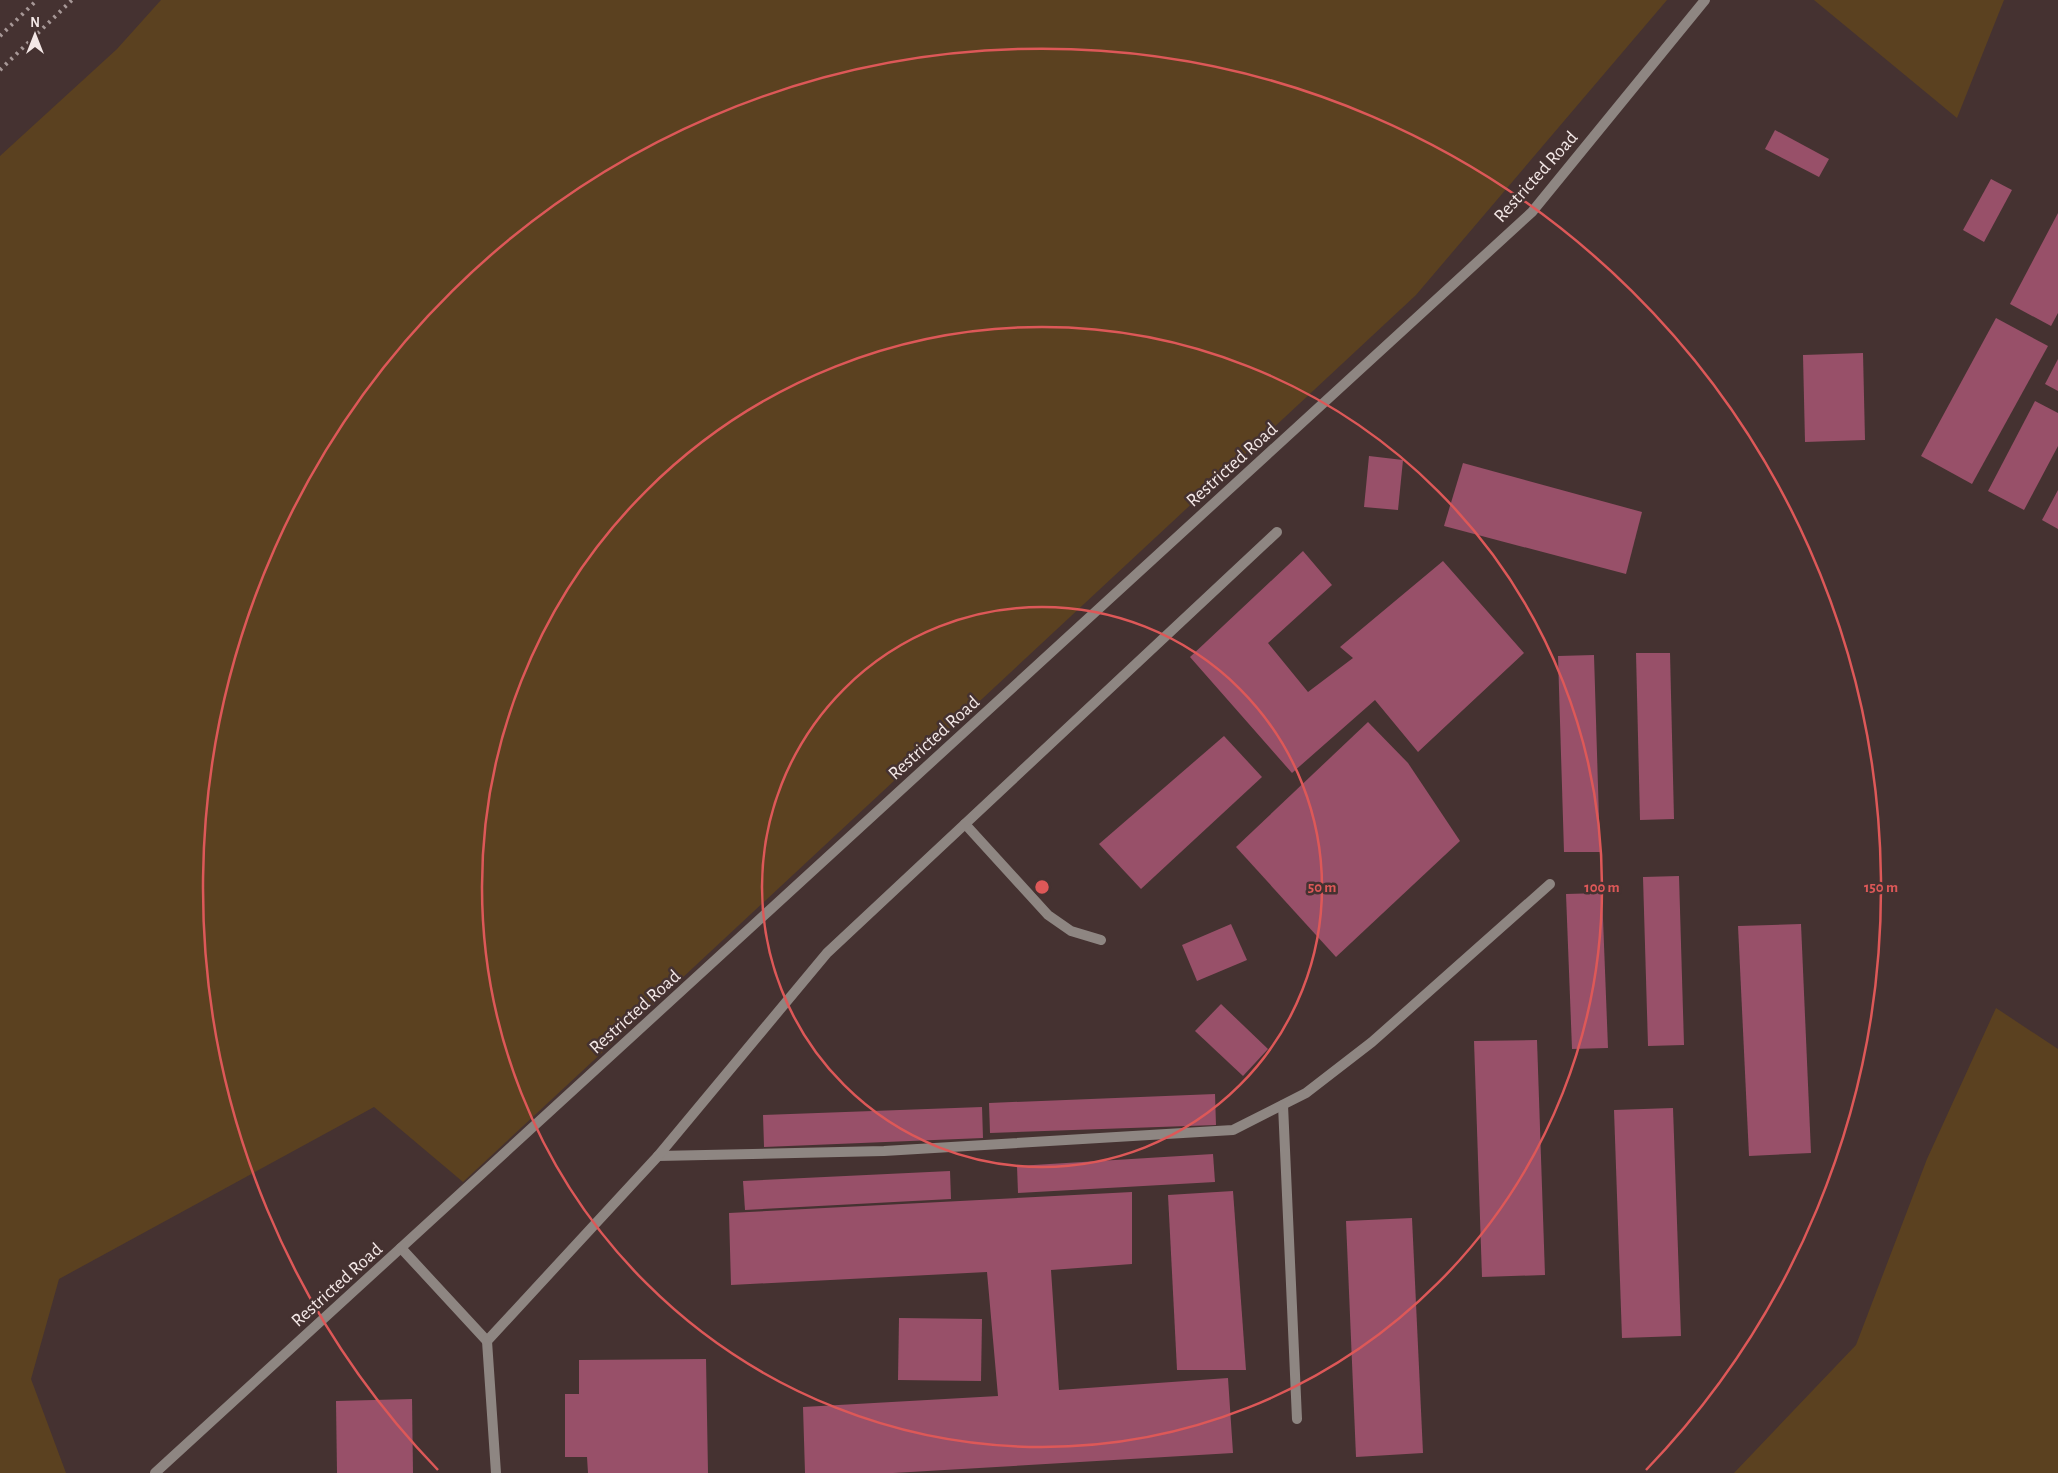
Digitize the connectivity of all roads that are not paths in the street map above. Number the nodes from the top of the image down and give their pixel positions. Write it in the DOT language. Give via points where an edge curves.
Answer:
graph roads {
  1 [pos="1705,0"];
  2 [pos="1277,532"];
  3 [pos="965,824"];
  4 [pos="1550,884"];
  5 [pos="1101,940"];
  6 [pos="1283,1105"];
  7 [pos="658,1156"];
  8 [pos="401,1248"];
  9 [pos="488,1341"];
  10 [pos="1297,1419"];
  11 [pos="156,1473"];
  12 [pos="496,1473"];
  1 -- 8 [label="street, Restricted Road" via="1532,212"];
  2 -- 3 [label="street"];
  3 -- 5 [label="street" via="1048,915 1071,931"];
  3 -- 7 [label="street" via="827,953"];
  4 -- 6 [label="street" via="1372,1042 1306,1093"];
  6 -- 7 [label="street" via="1234,1130 884,1151"];
  6 -- 10 [label="street"];
  7 -- 9 [label="street"];
  8 -- 9 [label="street"];
  8 -- 11 [label="street, Restricted Road"];
  9 -- 12 [label="street"];
}
